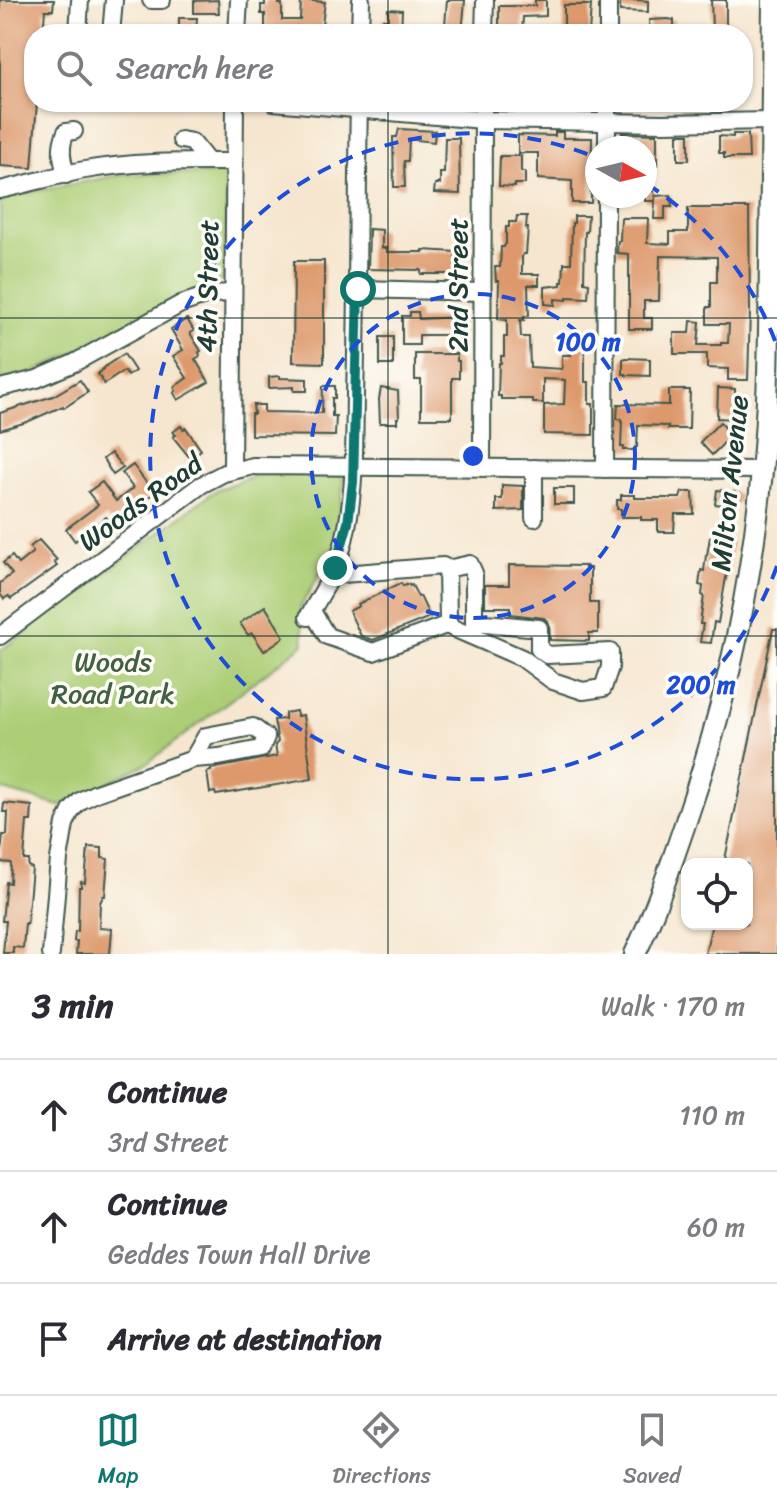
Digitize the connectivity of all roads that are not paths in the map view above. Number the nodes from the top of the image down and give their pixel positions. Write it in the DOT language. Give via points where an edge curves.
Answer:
graph roads {
  1 [pos="80,0"];
  2 [pos="114,0"];
  3 [pos="151,0"];
  4 [pos="162,0"];
  5 [pos="239,0"];
  6 [pos="361,0"];
  7 [pos="485,0"];
  8 [pos="608,0"];
  9 [pos="774,6"];
  10 [pos="79,24"];
  11 [pos="112,24"];
  12 [pos="238,24"];
  13 [pos="360,24"];
  14 [pos="484,24"];
  15 [pos="608,24"];
  16 [pos="235,112"];
  17 [pos="359,112"];
  18 [pos="412,112"];
  19 [pos="483,112"];
  20 [pos="607,112"];
  21 [pos="483,120"];
  22 [pos="771,121"];
  23 [pos="607,123"];
  24 [pos="74,131"];
  25 [pos="607,136"];
  26 [pos="181,140"];
  27 [pos="208,162"];
  28 [pos="234,162"];
  29 [pos="66,175"];
  30 [pos="0,190"];
  31 [pos="606,208"];
  32 [pos="358,289"];
  33 [pos="483,292"];
  34 [pos="232,293"];
  35 [pos="0,388"];
  36 [pos="353,467"];
  37 [pos="482,468"];
  38 [pos="534,468"];
  39 [pos="605,469"];
  40 [pos="232,470"];
  41 [pos="762,470"];
  42 [pos="534,518"];
  43 [pos="447,569"];
  44 [pos="331,575"];
  45 [pos="446,625"];
  46 [pos="474,630"];
  47 [pos="0,636"];
  48 [pos="193,759"];
  49 [pos="51,954"];
  50 [pos="635,954"];
  1 -- 10 [label="street"];
  2 -- 11 [label="street"];
  3 -- 4 [label="street"];
  5 -- 12 [label="street"];
  6 -- 13 [label="street"];
  7 -- 14 [label="street"];
  8 -- 15 [label="street"];
  9 -- 22 [label="main road, Milton Avenue"];
  16 -- 28 [label="street, 4th Street"];
  17 -- 32 [label="street"];
  18 -- 21 [label="street"];
  19 -- 21 [label="street, 2nd Street"];
  20 -- 23 [label="street"];
  21 -- 23 [label="street"];
  21 -- 33 [label="street, 2nd Street"];
  22 -- 23 [label="street"];
  22 -- 41 [label="main road, Milton Avenue"];
  23 -- 25 [label="street"];
  24 -- 29 [label="street" via="66,132 62,141"];
  26 -- 27 [label="street" via="192,142"];
  27 -- 28 [label="street"];
  27 -- 29 [label="street" via="157,162"];
  28 -- 34 [label="street, 4th Street"];
  29 -- 30 [label="street"];
  31 -- 39 [label="street"];
  32 -- 33 [label="street"];
  32 -- 36 [label="street"];
  33 -- 37 [label="street, 2nd Street"];
  34 -- 35 [label="street" via="181,304 74,363"];
  34 -- 40 [label="street, 4th Street"];
  36 -- 37 [label="street, Woods Road"];
  36 -- 40 [label="street, Woods Road"];
  36 -- 44 [label="street" via="348,523"];
  37 -- 38 [label="street, Woods Road"];
  38 -- 39 [label="street, Woods Road"];
  38 -- 42 [label="street"];
  39 -- 41 [label="street, Woods Road"];
  40 -- 47 [label="street, Woods Road" via="201,485"];
  41 -- 50 [label="main road, Milton Avenue" via="741,620 707,759"];
  43 -- 44 [label="street"];
  43 -- 45 [label="street"];
  43 -- 46 [label="street" via="470,564 474,573"];
  44 -- 45 [label="street" via="310,614 327,636 373,652"];
  45 -- 46 [label="street"];
  46 -- 46 [label="street" via="522,658 541,661 539,628"];
  48 -- 48 [label="street" via="261,749 266,737 253,727 206,736"];
  48 -- 49 [label="street" via="96,793 71,811 59,859"];
}
